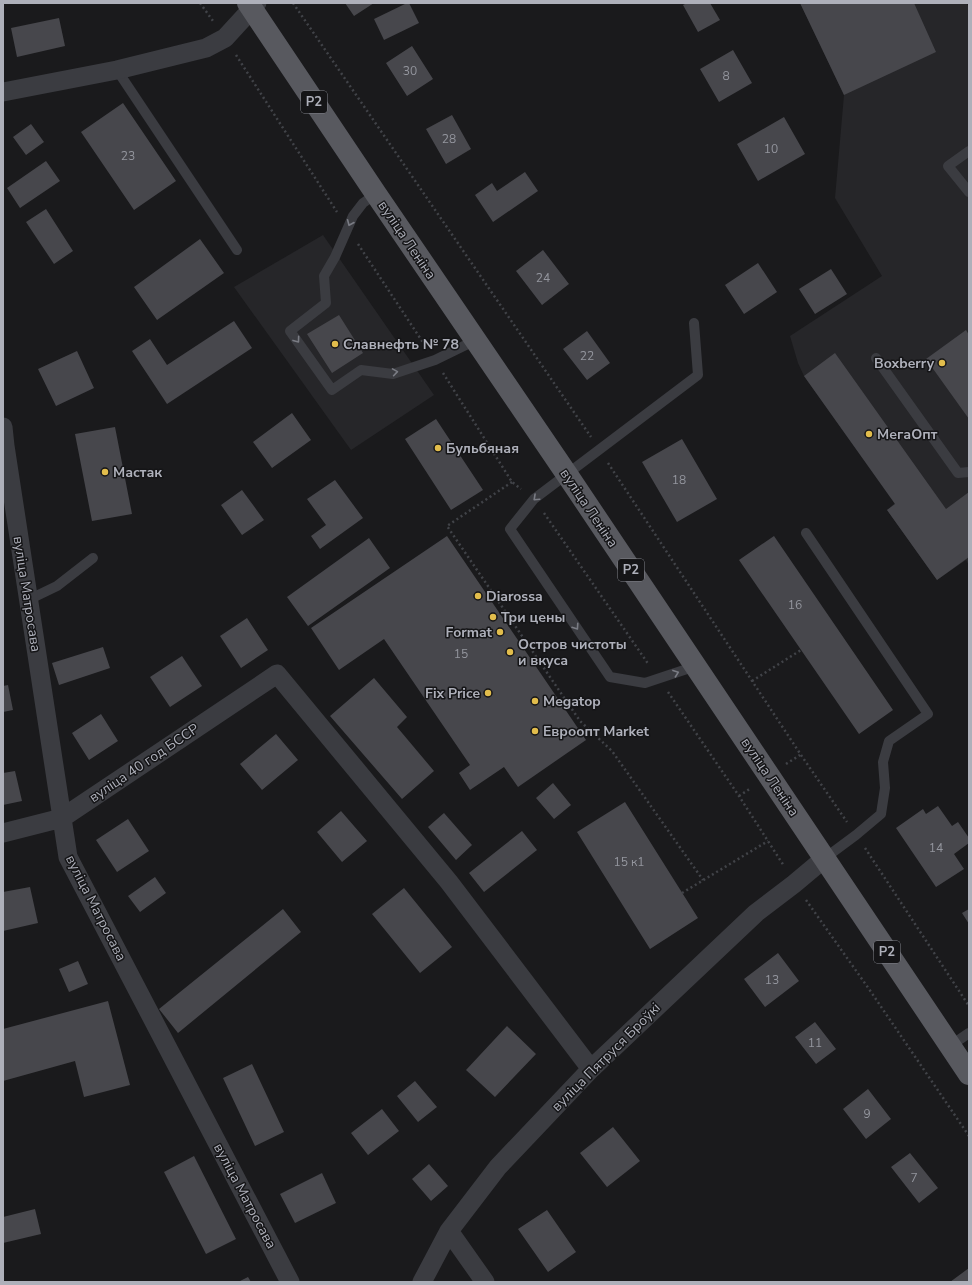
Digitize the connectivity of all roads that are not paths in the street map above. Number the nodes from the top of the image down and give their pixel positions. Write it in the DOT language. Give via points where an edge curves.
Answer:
graph roads {
  1 [pos="252,5"];
  2 [pos="118,70"];
  3 [pos="3,92"];
  4 [pos="969,151"];
  5 [pos="969,192"];
  6 [pos="376,194"];
  7 [pos="237,250"];
  8 [pos="694,323"];
  9 [pos="476,340"];
  10 [pos="876,358"];
  11 [pos="3,427"];
  12 [pos="4,446"];
  13 [pos="969,472"];
  14 [pos="566,474"];
  15 [pos="806,534"];
  16 [pos="93,558"];
  17 [pos="28,600"];
  18 [pos="696,666"];
  19 [pos="62,818"];
  20 [pos="3,833"];
  21 [pos="825,858"];
  22 [pos="969,1034"];
  23 [pos="950,1046"];
  24 [pos="591,1070"];
  25 [pos="969,1074"];
  26 [pos="449,1231"];
  27 [pos="290,1282"];
  28 [pos="422,1282"];
  29 [pos="485,1282"];
  1 -- 2 [label="street" via="225,38 206,48"];
  1 -- 6 [label="main road, вуліца Леніна / Р2"];
  2 -- 3 [label="street"];
  2 -- 7 [label="lane"];
  4 -- 5 [label="lane" via="948,166"];
  6 -- 9 [label="main road, вуліца Леніна / Р2"];
  6 -- 9 [label="lane, one-way" via="363,203 353,216 324,276 326,303 290,331 332,390 361,370 393,374 435,360"];
  8 -- 14 [label="lane" via="698,374"];
  9 -- 14 [label="main road, вуліца Леніна / Р2"];
  10 -- 13 [label="lane" via="958,473"];
  11 -- 12 [label="street, вуліца Матросава"];
  12 -- 17 [label="street, вуліца Матросава"];
  14 -- 18 [label="main road, вуліца Леніна / Р2"];
  14 -- 18 [label="lane, one-way" via="534,498 510,529 610,677 645,683"];
  15 -- 21 [label="lane" via="928,714 889,741 883,762 885,788 882,814"];
  16 -- 17 [label="lane" via="57,586"];
  17 -- 19 [label="street, вуліца Матросава"];
  18 -- 21 [label="main road, вуліца Леніна / Р2"];
  19 -- 20 [label="street, вуліца 40 год БССР"];
  19 -- 24 [label="street, вуліца 40 год БССР" via="277,674 449,882"];
  19 -- 27 [label="street, вуліца Матросава" via="68,857"];
  21 -- 23 [label="main road, вуліца Леніна / Р2"];
  21 -- 24 [label="street, вуліца Пятруся Броўкі" via="756,913"];
  22 -- 23 [label="lane"];
  23 -- 25 [label="main road, вуліца Леніна / Р2"];
  24 -- 26 [label="street, вуліца Пятруся Броўкі" via="498,1167"];
  26 -- 28 [label="street, вуліца Пятруся Броўкі"];
  26 -- 29 [label="street"];
}
